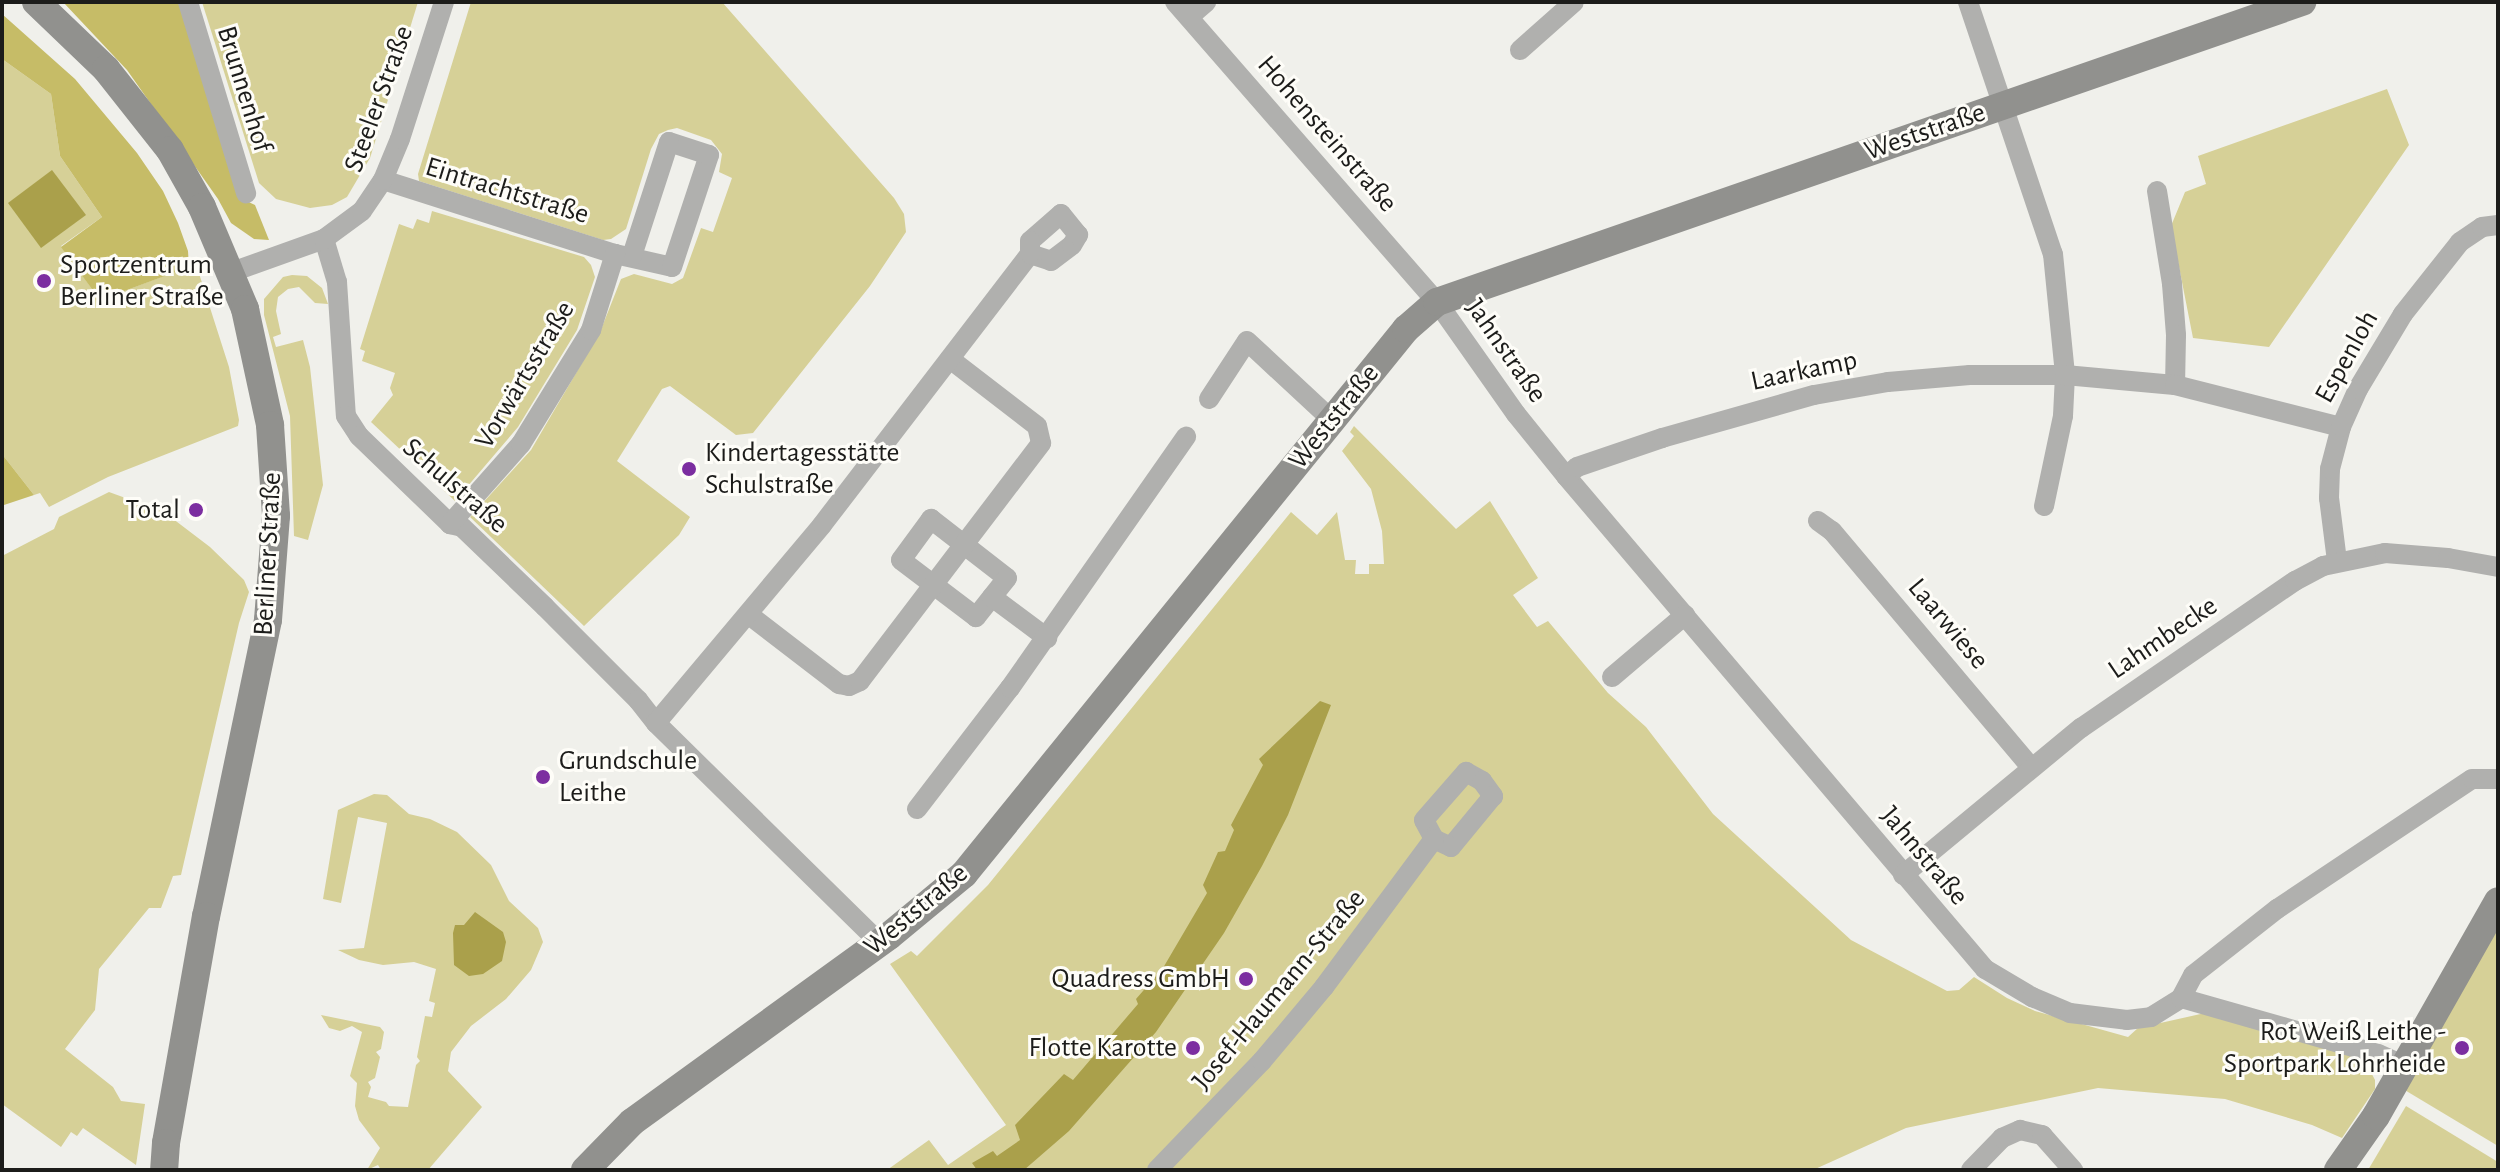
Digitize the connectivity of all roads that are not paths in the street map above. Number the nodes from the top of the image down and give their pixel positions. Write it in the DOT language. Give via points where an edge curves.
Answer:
graph roads {
  1 [pos="36,2"];
  2 [pos="188,2"];
  3 [pos="444,2"];
  4 [pos="1206,2"];
  5 [pos="1574,2"];
  6 [pos="1968,2"];
  7 [pos="2302,2"];
  8 [pos="1182,10"];
  9 [pos="1520,50"];
  10 [pos="2004,105"];
  11 [pos="383,180"];
  12 [pos="2157,191"];
  13 [pos="246,193"];
  14 [pos="2498,225"];
  15 [pos="324,239"];
  16 [pos="1030,254"];
  17 [pos="624,255"];
  18 [pos="232,272"];
  19 [pos="1437,302"];
  20 [pos="950,359"];
  21 [pos="2065,375"];
  22 [pos="2175,385"];
  23 [pos="1209,399"];
  24 [pos="1332,420"];
  25 [pos="2341,427"];
  26 [pos="1186,437"];
  27 [pos="1566,476"];
  28 [pos="2044,506"];
  29 [pos="1818,521"];
  30 [pos="450,524"];
  31 [pos="965,544"];
  32 [pos="2337,561"];
  33 [pos="2498,567"];
  34 [pos="934,585"];
  35 [pos="992,597"];
  36 [pos="748,614"];
  37 [pos="1685,615"];
  38 [pos="1047,638"];
  39 [pos="1612,677"];
  40 [pos="656,723"];
  41 [pos="2031,767"];
  42 [pos="2498,779"];
  43 [pos="917,809"];
  44 [pos="1434,839"];
  45 [pos="1903,875"];
  46 [pos="2498,901"];
  47 [pos="879,942"];
  48 [pos="2181,998"];
  49 [pos="2405,1066"];
  50 [pos="164,1170"];
  51 [pos="585,1170"];
  52 [pos="1157,1170"];
  53 [pos="1971,1170"];
  54 [pos="2073,1170"];
  55 [pos="2338,1170"];
  1 -- 18 [label="street, Berliner Straße" via="106,69 170,150"];
  2 -- 13 [label="street, Brunnenhof"];
  3 -- 11 [label="street, Steeler Straße"];
  4 -- 8 [label="street"];
  5 -- 9 [label="street"];
  6 -- 10 [label="street"];
  7 -- 10 [label="street, Weststraße"];
  8 -- 19 [label="street, Hohensteinstraße"];
  10 -- 19 [label="street, Weststraße"];
  10 -- 21 [label="street" via="2053,254"];
  11 -- 15 [label="street, Steeler Straße" via="362,211"];
  11 -- 17 [label="street, Eintrachtstraße"];
  12 -- 22 [label="street" via="2173,297"];
  14 -- 25 [label="street, Espenloh" via="2482,227 2460,242 2403,314"];
  15 -- 18 [label="street, Steeler Straße"];
  15 -- 30 [label="street, Schulstraße" via="337,282 346,416 377,455"];
  16 -- 20 [label="street"];
  17 -- 17 [label="street, Vorwärtsstraße" via="672,267 709,155 669,142"];
  17 -- 30 [label="street, Vorwärtsstraße" via="591,330 521,444"];
  18 -- 50 [label="street, Berliner Straße" via="256,346 270,425 276,516 272,587 206,916"];
  19 -- 24 [label="street, Weststraße" via="1406,329"];
  19 -- 27 [label="street, Jahnstraße"];
  20 -- 31 [label="street" via="1037,426 1042,438"];
  20 -- 36 [label="street"];
  21 -- 22 [label="street, Laarkamp"];
  21 -- 27 [label="street, Laarkamp" via="1970,375 1814,395 1662,438 1577,467"];
  21 -- 28 [label="street" via="2061,437"];
  22 -- 25 [label="street, Laarkamp"];
  23 -- 24 [label="street" via="1247,341"];
  24 -- 47 [label="street, Weststraße" via="964,874"];
  25 -- 32 [label="street, Espenloh" via="2329,498"];
  26 -- 38 [label="street"];
  27 -- 37 [label="street, Jahnstraße"];
  29 -- 41 [label="street, Laarwiese" via="1832,531"];
  30 -- 40 [label="street, Schulstraße" via="462,527 525,587"];
  31 -- 34 [label="street"];
  31 -- 34 [label="street" via="931,519 901,560"];
  31 -- 35 [label="street" via="1007,578"];
  32 -- 33 [label="street, Lahmbecke" via="2403,553"];
  32 -- 41 [label="street, Lahmbecke" via="2295,581"];
  34 -- 35 [label="street" via="976,617"];
  34 -- 36 [label="street" via="860,681 849,686 839,684"];
  35 -- 38 [label="street"];
  36 -- 40 [label="street"];
  37 -- 39 [label="street"];
  37 -- 45 [label="street, Jahnstraße"];
  38 -- 43 [label="street"];
  40 -- 47 [label="street, Schulstraße"];
  41 -- 45 [label="street, Lahmbecke"];
  42 -- 48 [label="street, Jahnstraße" via="2472,779 2267,916 2193,975"];
  44 -- 52 [label="street, Josef-Haumann-Straße" via="1324,987 1262,1061"];
  45 -- 48 [label="street, Jahnstraße" via="1985,969 2044,1003 2070,1013 2127,1020 2151,1017"];
  46 -- 49 [label="street"];
  47 -- 51 [label="street, Weststraße" via="632,1122"];
  48 -- 49 [label="street"];
  49 -- 55 [label="street"];
  53 -- 54 [label="street" via="2002,1138 2020,1130 2042,1135"];
}
